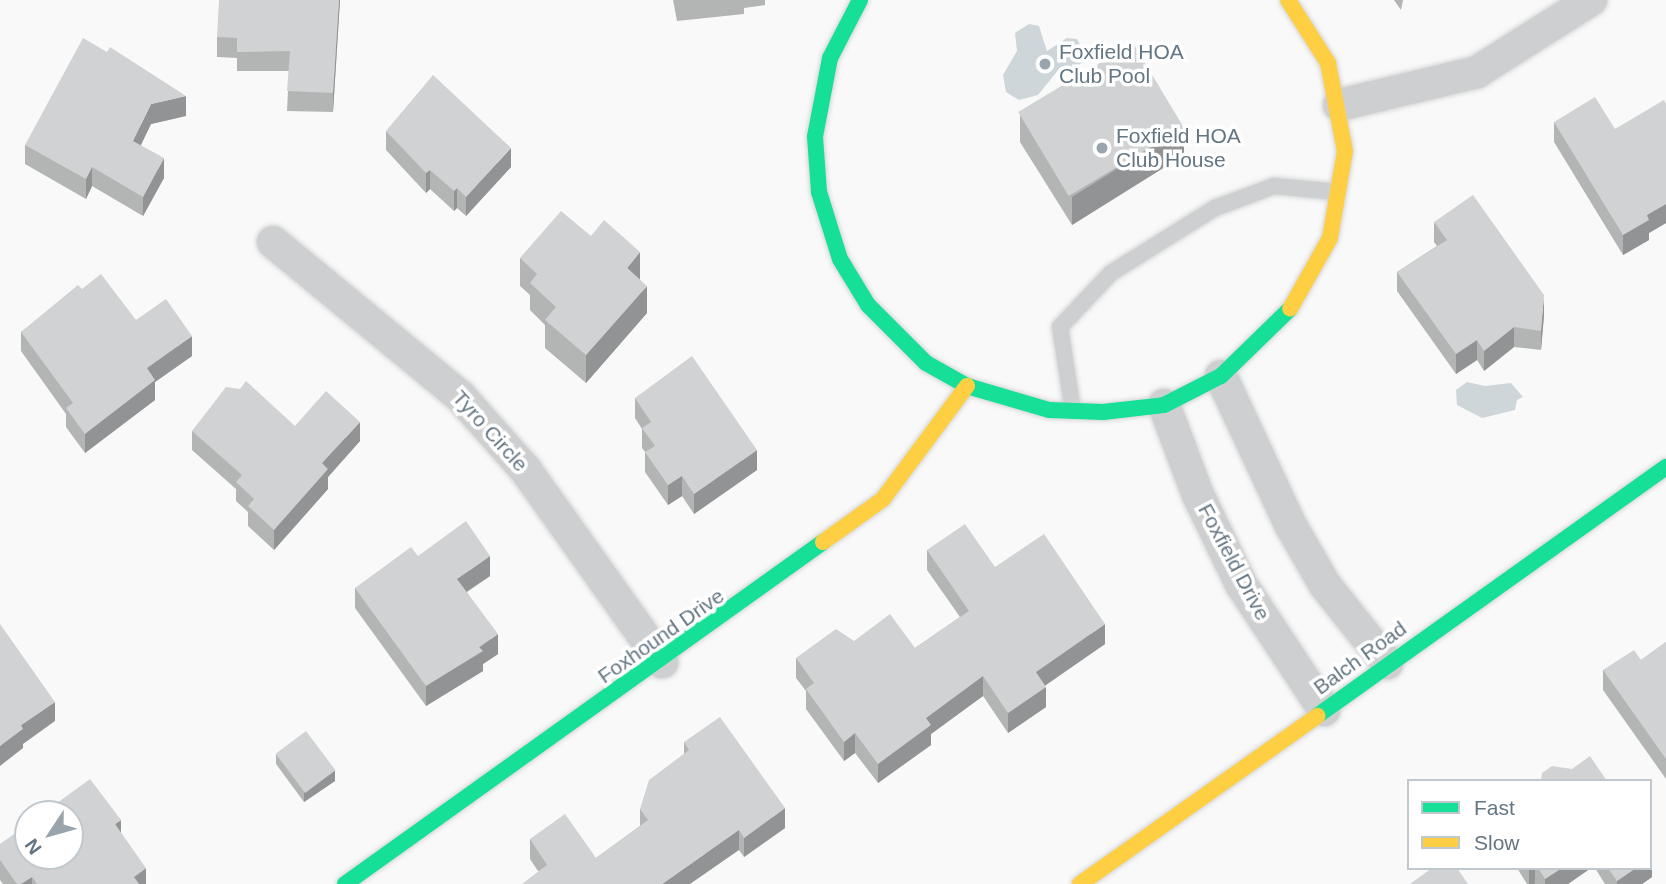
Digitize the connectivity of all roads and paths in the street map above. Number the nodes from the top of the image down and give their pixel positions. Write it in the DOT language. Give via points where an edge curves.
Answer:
graph roads {
  1 [pos="860,0"];
  2 [pos="1288,0"];
  3 [pos="1591,0"];
  4 [pos="1339,105"];
  5 [pos="1338,192"];
  6 [pos="273,242"];
  7 [pos="1221,376"];
  8 [pos="967,386"];
  9 [pos="1164,405"];
  10 [pos="1073,411"];
  11 [pos="1666,467"];
  12 [pos="662,662"];
  13 [pos="1387,663"];
  14 [pos="1324,710"];
  15 [pos="345,884"];
  16 [pos="1080,884"];
  1 -- 8 [label="street" via="836,43 820,97 815,137 819,192 840,259 868,305 926,363"];
  2 -- 4 [label="street" via="1328,63"];
  3 -- 4 [label="street" via="1477,72"];
  4 -- 5 [label="street" via="1345,151"];
  5 -- 7 [label="street" via="1330,238 1311,278 1283,319"];
  5 -- 10 [label="lane" via="1274,186 1215,208 1111,273 1060,327"];
  6 -- 12 [label="street, Tyro Circle" via="461,397 525,469"];
  7 -- 9 [label="street"];
  7 -- 13 [label="street" via="1291,526 1325,585"];
  8 -- 10 [label="street" via="1049,410"];
  8 -- 12 [label="street, Foxhound Drive" via="883,499"];
  9 -- 10 [label="street"];
  9 -- 14 [label="street, Foxfield Drive" via="1198,495 1241,584"];
  11 -- 13 [label="street, Balch Road"];
  12 -- 15 [label="street, Foxhound Drive"];
  13 -- 14 [label="street, Balch Road"];
  14 -- 16 [label="street, Balch Road"];
}
